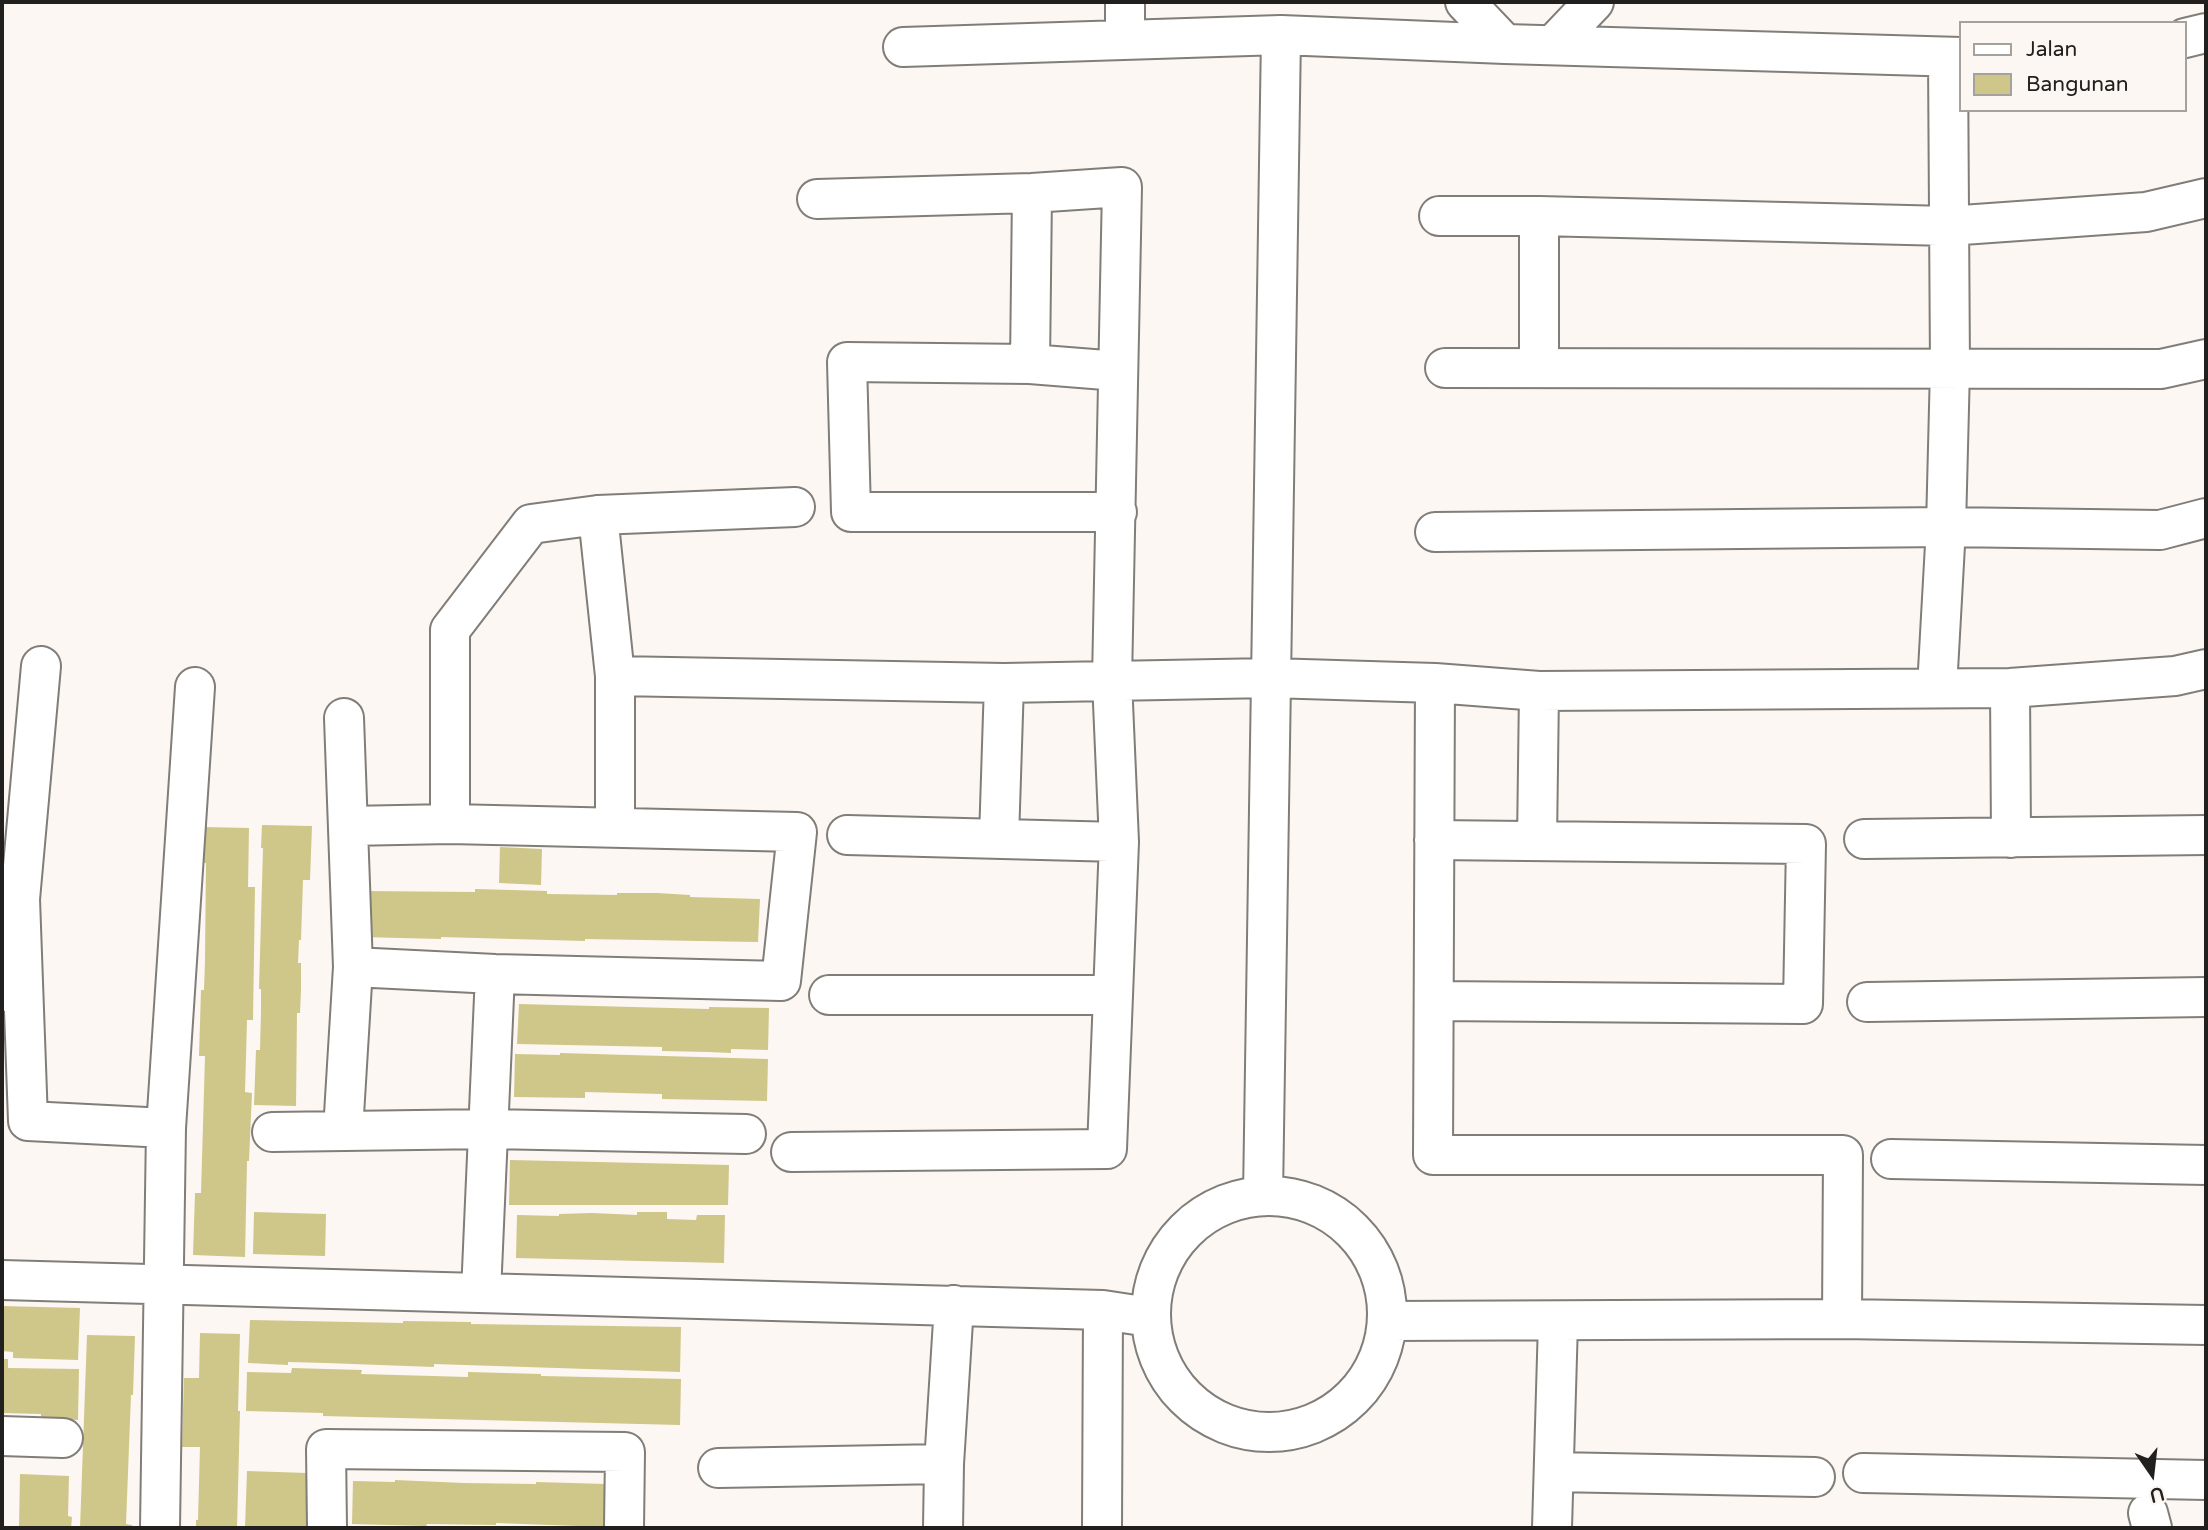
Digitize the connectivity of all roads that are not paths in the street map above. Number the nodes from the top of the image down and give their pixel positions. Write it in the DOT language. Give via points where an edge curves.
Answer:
graph roads {
  1 [pos="1125,2"];
  2 [pos="1465,2"];
  3 [pos="1594,2"];
  4 [pos="2206,33"];
  5 [pos="1281,35"];
  6 [pos="2187,38"];
  7 [pos="1125,40"];
  8 [pos="1505,44"];
  9 [pos="1553,45"];
  10 [pos="902,47"];
  11 [pos="1954,57"];
  12 [pos="1032,193"];
  13 [pos="2206,198"];
  14 [pos="817,199"];
  15 [pos="1439,216"];
  16 [pos="1539,216"];
  17 [pos="1948,226"];
  18 [pos="2206,359"];
  19 [pos="1030,365"];
  20 [pos="1445,368"];
  21 [pos="1539,368"];
  22 [pos="1950,368"];
  23 [pos="1118,371"];
  24 [pos="795,506"];
  25 [pos="1116,512"];
  26 [pos="598,515"];
  27 [pos="2206,518"];
  28 [pos="1947,527"];
  29 [pos="1435,532"];
  30 [pos="41,667"];
  31 [pos="2196,674"];
  32 [pos="615,676"];
  33 [pos="1270,678"];
  34 [pos="1112,680"];
  35 [pos="1004,683"];
  36 [pos="1435,683"];
  37 [pos="195,687"];
  38 [pos="1937,688"];
  39 [pos="2010,688"];
  40 [pos="1539,691"];
  41 [pos="344,718"];
  42 [pos="450,824"];
  43 [pos="348,826"];
  44 [pos="615,827"];
  45 [pos="847,835"];
  46 [pos="2206,835"];
  47 [pos="2011,838"];
  48 [pos="999,839"];
  49 [pos="1864,839"];
  50 [pos="1434,841"];
  51 [pos="1537,841"];
  52 [pos="1119,842"];
  53 [pos="20,899"];
  54 [pos="353,967"];
  55 [pos="495,974"];
  56 [pos="2,992"];
  57 [pos="829,995"];
  58 [pos="1113,995"];
  59 [pos="2206,997"];
  60 [pos="1434,1001"];
  61 [pos="1867,1002"];
  62 [pos="15,1120"];
  63 [pos="166,1128"];
  64 [pos="488,1129"];
  65 [pos="343,1131"];
  66 [pos="272,1132"];
  67 [pos="746,1134"];
  68 [pos="791,1152"];
  69 [pos="1891,1159"];
  70 [pos="2206,1165"];
  71 [pos="1263,1195"];
  72 [pos="2,1280"];
  73 [pos="163,1286"];
  74 [pos="481,1293"];
  75 [pos="954,1306"];
  76 [pos="1103,1310"];
  77 [pos="1149,1317"];
  78 [pos="1842,1319"];
  79 [pos="1389,1321"];
  80 [pos="1558,1322"];
  81 [pos="2206,1325"];
  82 [pos="2,1436"];
  83 [pos="63,1438"];
  84 [pos="944,1464"];
  85 [pos="718,1468"];
  86 [pos="1554,1472"];
  87 [pos="1863,1473"];
  88 [pos="1815,1477"];
  89 [pos="2206,1480"];
  90 [pos="160,1528"];
  91 [pos="327,1528"];
  92 [pos="624,1528"];
  93 [pos="943,1528"];
  94 [pos="1102,1528"];
  95 [pos="1552,1528"];
  1 -- 7 [label="street"];
  2 -- 8 [label="street"];
  3 -- 9 [label="street"];
  4 -- 6 [label="street"];
  5 -- 7 [label="street"];
  5 -- 8 [label="street"];
  5 -- 33 [label="street"];
  7 -- 10 [label="street"];
  8 -- 9 [label="street"];
  9 -- 11 [label="street"];
  11 -- 17 [label="street"];
  12 -- 14 [label="street"];
  12 -- 19 [label="street"];
  12 -- 23 [label="street" via="1122,187"];
  13 -- 17 [label="street" via="2146,212"];
  15 -- 16 [label="street"];
  16 -- 17 [label="street"];
  16 -- 21 [label="street"];
  17 -- 22 [label="street"];
  18 -- 22 [label="street" via="2161,369"];
  19 -- 23 [label="street"];
  19 -- 25 [label="street" via="847,362 852,512"];
  20 -- 21 [label="street"];
  21 -- 22 [label="street"];
  22 -- 28 [label="street"];
  23 -- 25 [label="street"];
  24 -- 26 [label="street"];
  25 -- 34 [label="street"];
  26 -- 32 [label="street"];
  26 -- 42 [label="street" via="531,524 450,630"];
  27 -- 28 [label="street" via="2160,530"];
  28 -- 29 [label="street"];
  28 -- 38 [label="street"];
  30 -- 53 [label="street"];
  31 -- 39 [label="street"];
  32 -- 35 [label="street"];
  32 -- 44 [label="street"];
  33 -- 34 [label="street"];
  33 -- 36 [label="street"];
  33 -- 71 [label="street"];
  34 -- 35 [label="street"];
  34 -- 52 [label="street"];
  35 -- 48 [label="street"];
  36 -- 40 [label="street"];
  36 -- 50 [label="street"];
  37 -- 63 [label="street"];
  38 -- 39 [label="street"];
  38 -- 40 [label="street"];
  39 -- 47 [label="street"];
  40 -- 51 [label="street"];
  41 -- 43 [label="street"];
  42 -- 43 [label="street"];
  42 -- 44 [label="street"];
  43 -- 54 [label="street"];
  44 -- 55 [label="street" via="797,832 781,981"];
  45 -- 48 [label="street"];
  46 -- 47 [label="street"];
  47 -- 49 [label="street"];
  48 -- 52 [label="street"];
  50 -- 51 [label="street"];
  50 -- 60 [label="street"];
  51 -- 60 [label="street" via="1806,844 1803,1004"];
  52 -- 58 [label="street"];
  53 -- 56 [label="street"];
  53 -- 62 [label="street"];
  54 -- 55 [label="street"];
  54 -- 65 [label="street"];
  55 -- 64 [label="street"];
  57 -- 58 [label="street"];
  58 -- 68 [label="street" via="1107,1149"];
  59 -- 61 [label="street"];
  60 -- 78 [label="street" via="1433,1155 1843,1155"];
  62 -- 63 [label="street"];
  63 -- 73 [label="street"];
  64 -- 65 [label="street"];
  64 -- 67 [label="street"];
  64 -- 74 [label="street"];
  65 -- 66 [label="street"];
  69 -- 70 [label="street"];
  71 -- 77 [label="street" via="1218,1207 1182,1233 1157,1272"];
  71 -- 79 [label="street" via="1298,1198 1331,1212 1358,1234 1377,1263 1388,1296"];
  72 -- 73 [label="street"];
  73 -- 74 [label="street"];
  73 -- 90 [label="street"];
  74 -- 75 [label="street"];
  75 -- 76 [label="street"];
  75 -- 84 [label="street"];
  76 -- 77 [label="street"];
  76 -- 94 [label="street"];
  77 -- 79 [label="street" via="1158,1360 1182,1397 1219,1422 1262,1433 1306,1428 1345,1407 1373,1373"];
  78 -- 80 [label="street"];
  78 -- 81 [label="street"];
  79 -- 80 [label="street"];
  80 -- 86 [label="street"];
  82 -- 83 [label="street"];
  84 -- 85 [label="street"];
  84 -- 93 [label="street"];
  86 -- 88 [label="street"];
  86 -- 95 [label="street"];
  87 -- 89 [label="street"];
  91 -- 92 [label="street" via="326,1449 625,1452"];
}
